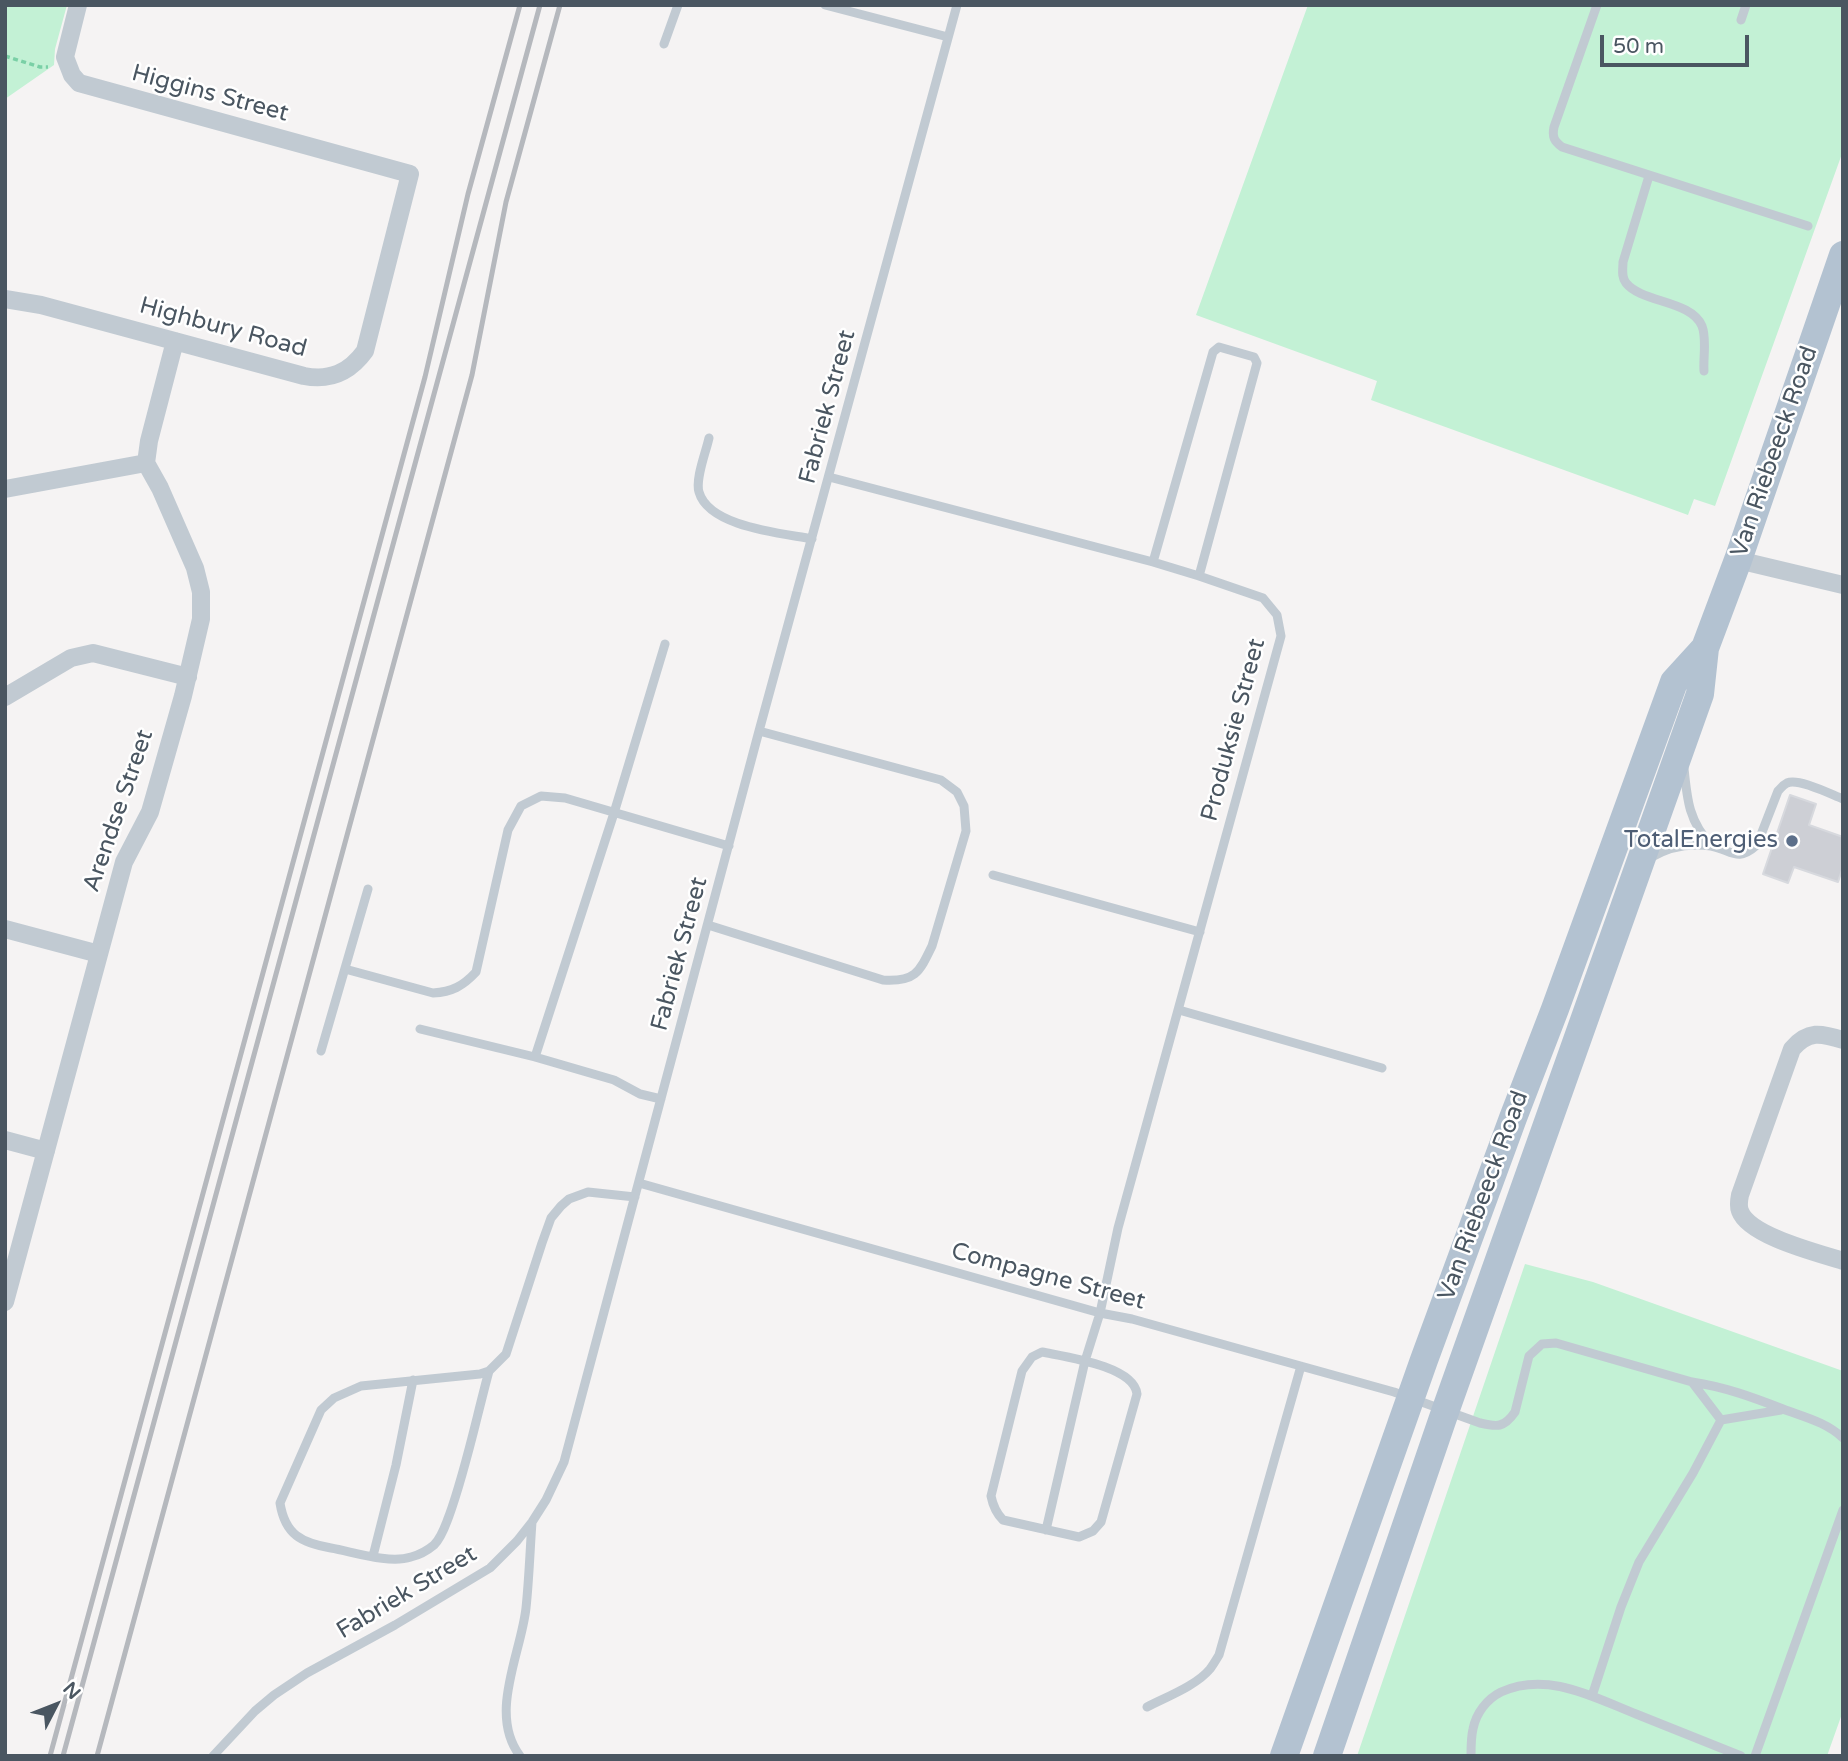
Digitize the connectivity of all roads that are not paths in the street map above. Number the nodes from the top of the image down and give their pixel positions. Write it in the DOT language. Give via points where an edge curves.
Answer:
graph roads {
  1 [pos="78,5"];
  2 [pos="678,5"];
  3 [pos="825,5"];
  4 [pos="957,5"];
  5 [pos="1597,5"];
  6 [pos="1746,5"];
  7 [pos="1741,20"];
  8 [pos="948,37"];
  9 [pos="664,44"];
  10 [pos="410,174"];
  11 [pos="1650,176"];
  12 [pos="1808,226"];
  13 [pos="1843,256"];
  14 [pos="5,299"];
  15 [pos="175,341"];
  16 [pos="1704,371"];
  17 [pos="709,438"];
  18 [pos="146,463"];
  19 [pos="829,477"];
  20 [pos="5,489"];
  21 [pos="812,539"];
  22 [pos="1738,560"];
  23 [pos="1153,562"];
  24 [pos="1199,576"];
  25 [pos="1843,584"];
  26 [pos="665,644"];
  27 [pos="1706,648"];
  28 [pos="188,677"];
  29 [pos="5,697"];
  30 [pos="759,731"];
  31 [pos="1681,749"];
  32 [pos="1843,799"];
  33 [pos="614,813"];
  34 [pos="729,846"];
  35 [pos="1712,846"];
  36 [pos="1639,867"];
  37 [pos="993,875"];
  38 [pos="368,889"];
  39 [pos="708,925"];
  40 [pos="5,929"];
  41 [pos="1200,932"];
  42 [pos="99,954"];
  43 [pos="345,969"];
  44 [pos="1179,1010"];
  45 [pos="421,1029"];
  46 [pos="1843,1040"];
  47 [pos="321,1051"];
  48 [pos="535,1057"];
  49 [pos="1381,1068"];
  50 [pos="661,1099"];
  51 [pos="5,1140"];
  52 [pos="46,1151"];
  53 [pos="639,1183"];
  54 [pos="635,1197"];
  55 [pos="1843,1261"];
  56 [pos="5,1302"];
  57 [pos="1100,1313"];
  58 [pos="1085,1361"];
  59 [pos="1301,1366"];
  60 [pos="489,1371"];
  61 [pos="413,1380"];
  62 [pos="1692,1381"];
  63 [pos="1410,1397"];
  64 [pos="1446,1409"];
  65 [pos="1783,1409"];
  66 [pos="1721,1420"];
  67 [pos="1843,1438"];
  68 [pos="1843,1510"];
  69 [pos="532,1522"];
  70 [pos="1046,1530"];
  71 [pos="373,1556"];
  72 [pos="1592,1696"];
  73 [pos="1147,1707"];
  74 [pos="213,1756"];
  75 [pos="520,1756"];
  76 [pos="1284,1756"];
  77 [pos="1327,1756"];
  78 [pos="1471,1756"];
  79 [pos="1741,1756"];
  80 [pos="1755,1756"];
  1 -- 10 [label="street, Higgins Street" via="65,57 79,83"];
  2 -- 9 [label="lane"];
  3 -- 8 [label="lane"];
  4 -- 8 [label="lane, Fabriek Street"];
  5 -- 11 [label="lane" via="1552,135 1562,147"];
  6 -- 7 [label="lane"];
  8 -- 19 [label="lane, Fabriek Street"];
  10 -- 15 [label="street, Highbury Road" via="365,351 348,370 315,378"];
  11 -- 12 [label="lane"];
  11 -- 16 [label="lane" via="1622,274 1636,290 1692,313 1703,332"];
  13 -- 22 [label="main road, Van Riebeeck Road"];
  14 -- 15 [label="street, Highbury Road" via="41,304"];
  15 -- 18 [label="street"];
  17 -- 21 [label="lane" via="698,483 703,500 713,511 735,524"];
  18 -- 20 [label="street"];
  18 -- 28 [label="street, Arendse Street" via="195,568 201,592 201,620"];
  19 -- 21 [label="lane, Fabriek Street"];
  19 -- 23 [label="lane, Produksie Street"];
  21 -- 30 [label="lane, Fabriek Street"];
  22 -- 25 [label="street"];
  22 -- 27 [label="main road, Van Riebeeck Road"];
  23 -- 24 [label="lane, Produksie Street"];
  23 -- 24 [label="lane" via="1213,352 1219,347 1254,357 1257,363"];
  24 -- 41 [label="lane, Produksie Street" via="1262,598 1277,615 1281,636"];
  26 -- 33 [label="lane"];
  27 -- 31 [label="main road, Van Riebeeck Road" via="1700,694"];
  27 -- 63 [label="main road, Van Riebeeck Road" via="1674,682"];
  28 -- 29 [label="street" via="93,653 71,658"];
  28 -- 42 [label="street, Arendse Street" via="150,812 124,862"];
  30 -- 34 [label="lane, Fabriek Street"];
  30 -- 39 [label="lane" via="941,780 957,792 964,806 966,831 925,962 915,975 900,981 883,980"];
  31 -- 35 [label="lane" via="1693,820"];
  31 -- 36 [label="main road, Van Riebeeck Road"];
  32 -- 35 [label="lane" via="1802,783 1784,784 1758,845 1743,855"];
  33 -- 34 [label="lane"];
  33 -- 43 [label="lane" via="541,796 521,806 508,830 476,972 456,989 433,992"];
  33 -- 48 [label="lane"];
  34 -- 39 [label="lane, Fabriek Street"];
  35 -- 36 [label="lane" via="1663,850"];
  36 -- 64 [label="main road, Van Riebeeck Road"];
  37 -- 41 [label="lane"];
  38 -- 43 [label="lane"];
  39 -- 50 [label="lane, Fabriek Street"];
  40 -- 42 [label="street"];
  41 -- 44 [label="lane, Produksie Street"];
  42 -- 52 [label="street, Arendse Street"];
  43 -- 47 [label="lane"];
  44 -- 49 [label="lane"];
  44 -- 57 [label="lane, Produksie Street" via="1118,1228"];
  45 -- 48 [label="lane"];
  46 -- 55 [label="street" via="1815,1034 1792,1049 1738,1209 1754,1229"];
  48 -- 50 [label="lane"];
  50 -- 53 [label="lane, Fabriek Street"];
  51 -- 52 [label="street"];
  52 -- 56 [label="street, Arendse Street"];
  53 -- 54 [label="lane, Fabriek Street"];
  53 -- 57 [label="lane, Compagne Street"];
  54 -- 60 [label="lane" via="588,1192 569,1199 551,1218 506,1354"];
  54 -- 69 [label="lane, Fabriek Street" via="564,1462"];
  57 -- 58 [label="lane, Produksie Street"];
  57 -- 59 [label="lane, Compagne Street"];
  58 -- 70 [label="lane, Produksie Street"];
  58 -- 70 [label="lane" via="1127,1377 1137,1394 1097,1527 1079,1537"];
  58 -- 70 [label="lane" via="1042,1352 1028,1362 991,1496 1003,1520"];
  59 -- 63 [label="lane, Compagne Street"];
  59 -- 73 [label="lane" via="1219,1655 1199,1678"];
  60 -- 61 [label="lane"];
  60 -- 71 [label="lane" via="442,1534 435,1544 410,1558"];
  61 -- 71 [label="lane"];
  61 -- 71 [label="lane" via="361,1386 334,1398 321,1410 280,1503 282,1517 294,1535 313,1545"];
  62 -- 64 [label="lane, Compagne Street" via="1556,1343 1542,1344 1529,1356 1515,1412 1503,1425 1480,1423"];
  62 -- 65 [label="lane" via="1743,1393"];
  62 -- 66 [label="lane"];
  63 -- 64 [label="lane, Compagne Street"];
  63 -- 76 [label="main road, Van Riebeeck Road"];
  64 -- 77 [label="main road, Van Riebeeck Road"];
  65 -- 66 [label="lane"];
  65 -- 67 [label="lane" via="1830,1427"];
  66 -- 72 [label="lane" via="1639,1562"];
  68 -- 80 [label="lane"];
  69 -- 74 [label="lane, Fabriek Street" via="490,1568 274,1695"];
  69 -- 75 [label="lane" via="526,1611 506,1703 511,1741"];
  72 -- 78 [label="lane" via="1560,1686 1528,1684 1493,1696 1481,1708 1472,1729"];
  72 -- 79 [label="lane"];
}
